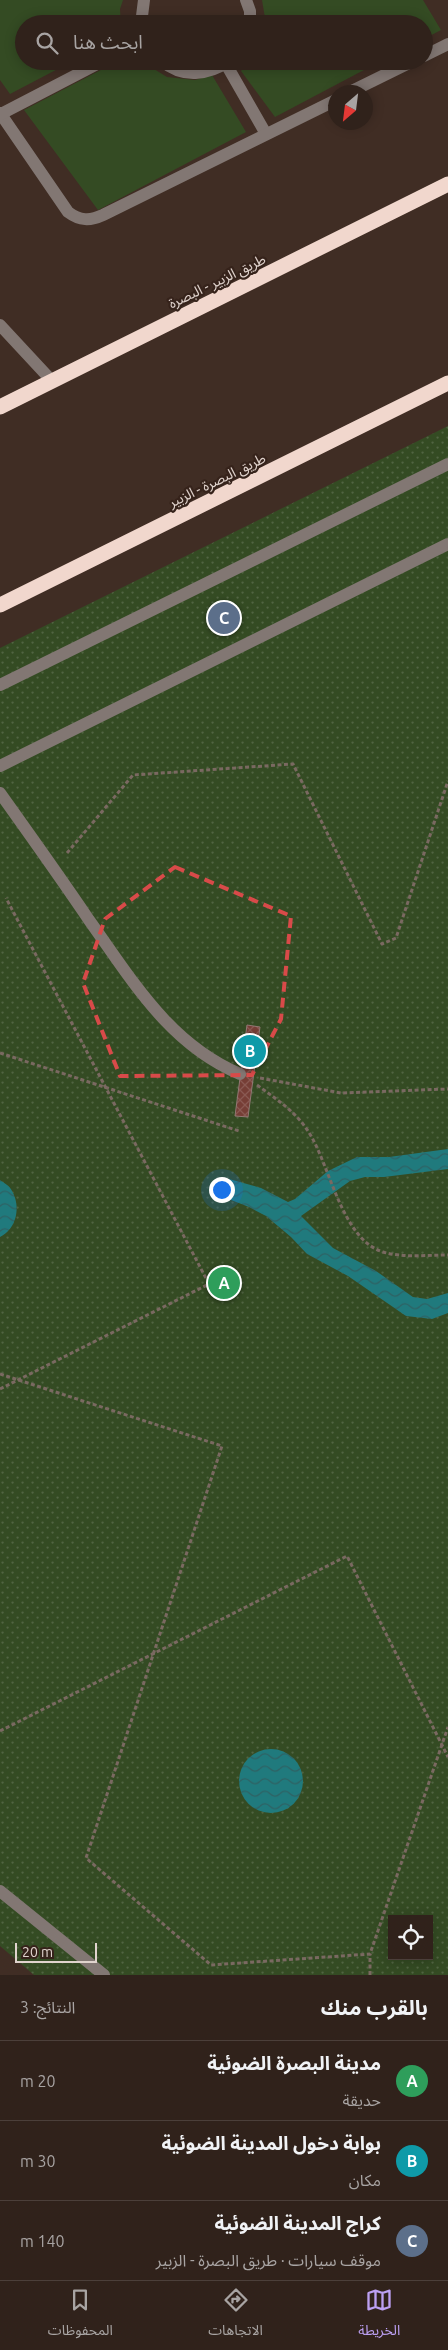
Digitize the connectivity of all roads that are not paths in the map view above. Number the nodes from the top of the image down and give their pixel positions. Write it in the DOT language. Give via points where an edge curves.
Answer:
graph roads {
  1 [pos="144,0"];
  2 [pos="246,0"];
  3 [pos="142,15"];
  4 [pos="250,15"];
  5 [pos="448,44"];
  6 [pos="433,52"];
  7 [pos="85,70"];
  8 [pos="178,70"];
  9 [pos="215,70"];
  10 [pos="232,70"];
  11 [pos="395,70"];
  12 [pos="364,85"];
  13 [pos="328,104"];
  14 [pos="1,113"];
  15 [pos="266,134"];
  16 [pos="448,184"];
  17 [pos="0,325"];
  18 [pos="52,381"];
  19 [pos="448,384"];
  20 [pos="0,407"];
  21 [pos="448,464"];
  22 [pos="448,544"];
  23 [pos="0,605"];
  24 [pos="0,684"];
  25 [pos="0,766"];
  26 [pos="0,792"];
  27 [pos="240,1074"];
  28 [pos="0,1891"];
  29 [pos="104,1975"];
  1 -- 3 [label="street"];
  2 -- 4 [label="street"];
  5 -- 6 [label="street"];
  7 -- 14 [label="street"];
  8 -- 9 [label="street" via="201,74"];
  10 -- 15 [label="street"];
  11 -- 12 [label="street"];
  13 -- 15 [label="street"];
  14 -- 15 [label="street" via="68,212 89,220"];
  16 -- 18 [label="highway, طريق الزبير - البصرة"];
  17 -- 18 [label="street"];
  18 -- 20 [label="highway, طريق الزبير - البصرة"];
  19 -- 23 [label="highway, طريق البصرة - الزبير"];
  21 -- 24 [label="street"];
  22 -- 25 [label="street"];
  26 -- 27 [label="street" via="164,1022 201,1053"];
  28 -- 29 [label="street"];
}
